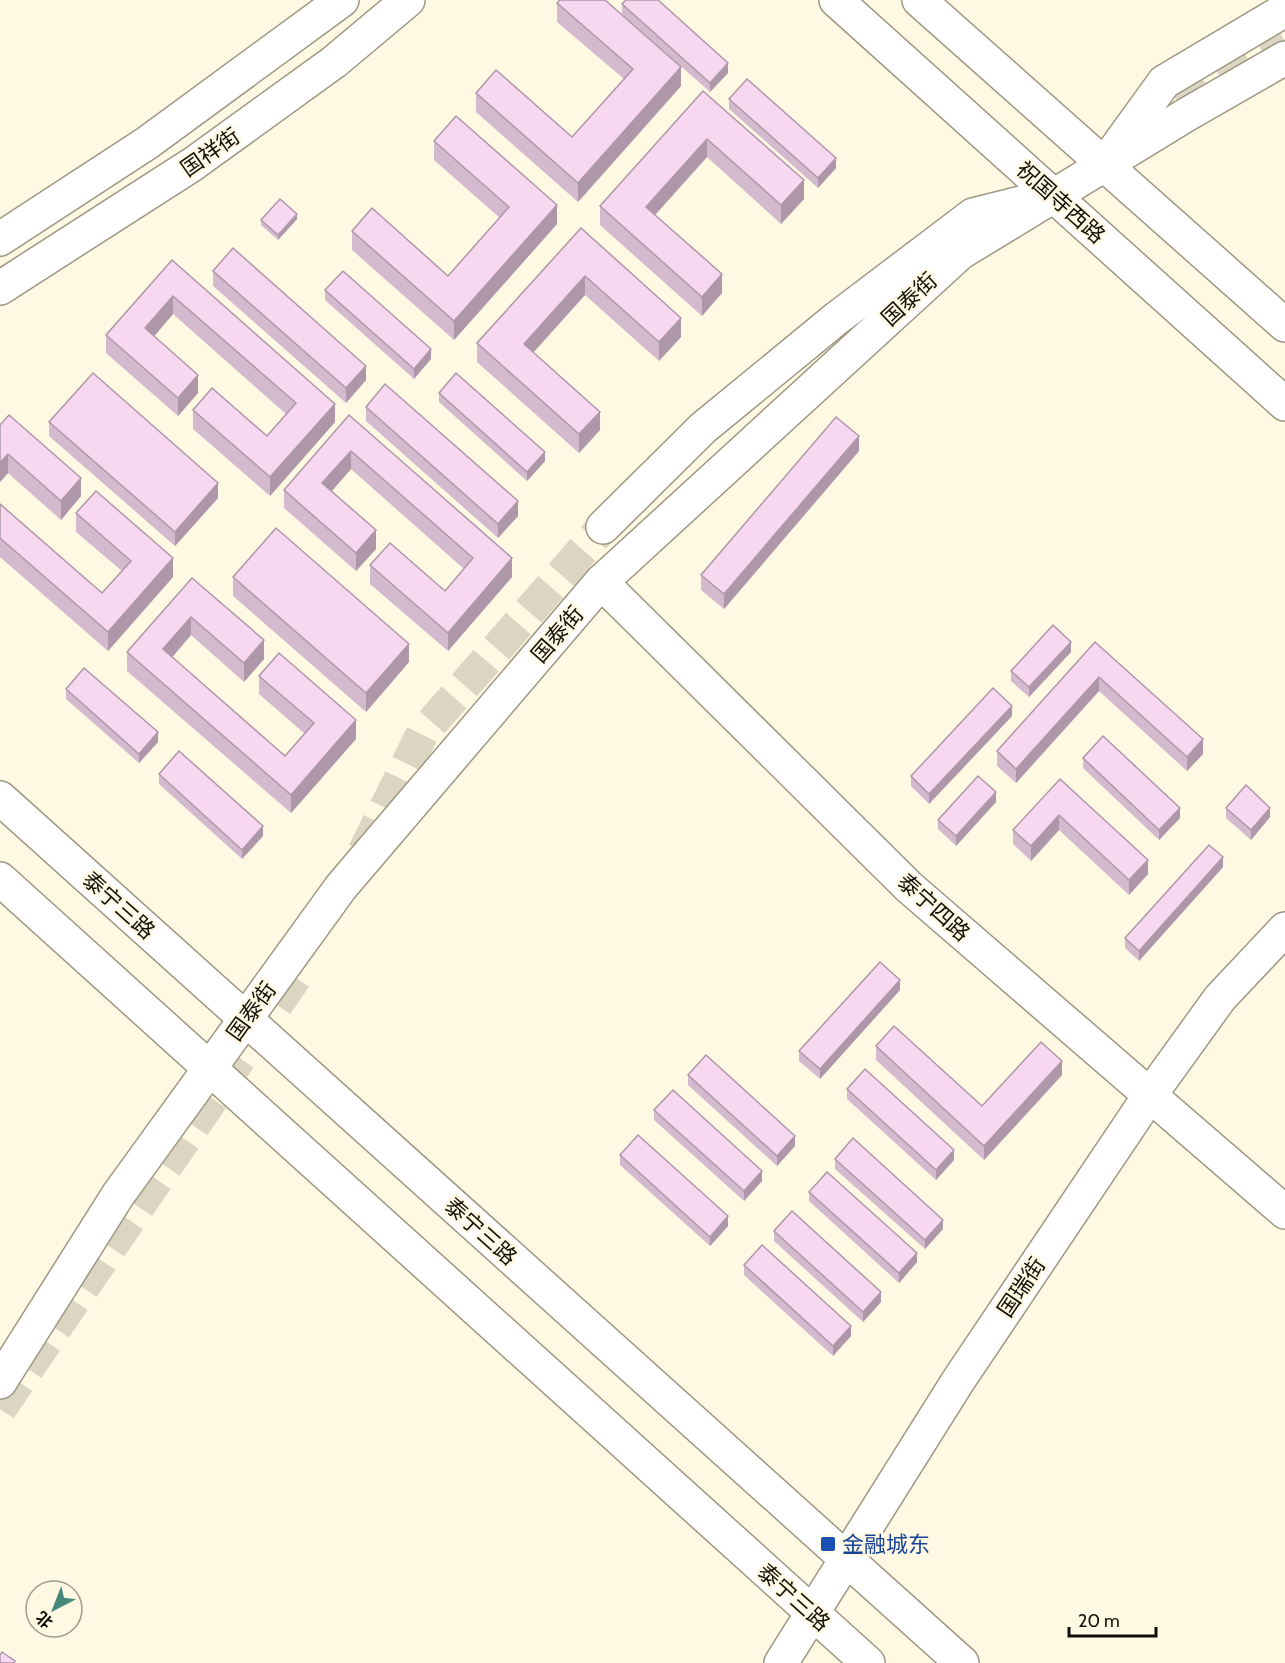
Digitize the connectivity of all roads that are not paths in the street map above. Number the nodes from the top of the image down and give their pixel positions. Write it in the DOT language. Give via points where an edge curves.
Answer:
graph roads {
  1 [pos="342,0"];
  2 [pos="408,0"];
  3 [pos="836,0"];
  4 [pos="919,0"];
  5 [pos="1285,10"];
  6 [pos="1285,58"];
  7 [pos="1104,165"];
  8 [pos="1053,195"];
  9 [pos="0,239"];
  10 [pos="0,288"];
  11 [pos="1285,325"];
  12 [pos="1285,404"];
  13 [pos="603,527"];
  14 [pos="602,582"];
  15 [pos="0,798"];
  16 [pos="0,879"];
  17 [pos="1285,929"];
  18 [pos="245,1019"];
  19 [pos="210,1068"];
  20 [pos="1150,1095"];
  21 [pos="1285,1212"];
  22 [pos="0,1382"];
  23 [pos="846,1560"];
  24 [pos="812,1613"];
  25 [pos="781,1663"];
  26 [pos="868,1663"];
  27 [pos="962,1663"];
  1 -- 9 [label="street, 国祥街" via="147,143"];
  2 -- 10 [label="street, 国祥街" via="334,62 194,164"];
  3 -- 8 [label="street, 祝国寺西路"];
  4 -- 7 [label="street"];
  5 -- 7 [label="street" via="1164,82"];
  6 -- 7 [label="street, 国泰街"];
  7 -- 8 [label="street, 国泰街"];
  7 -- 11 [label="street"];
  8 -- 12 [label="street, 祝国寺西路"];
  8 -- 13 [label="street" via="973,215 837,318 703,429"];
  8 -- 14 [label="street, 国泰街" via="960,253"];
  14 -- 18 [label="street, 国泰街" via="341,887"];
  14 -- 20 [label="street, 泰宁四路" via="909,887"];
  15 -- 18 [label="street, 泰宁三路"];
  16 -- 19 [label="street, 泰宁三路"];
  17 -- 20 [label="street, 国瑞街" via="1220,998"];
  18 -- 19 [label="street, 国泰街"];
  18 -- 23 [label="street, 泰宁三路"];
  19 -- 22 [label="street, 国泰街" via="118,1195"];
  19 -- 24 [label="street, 泰宁三路"];
  20 -- 21 [label="street, 泰宁四路"];
  20 -- 23 [label="street, 国瑞街" via="958,1381"];
  23 -- 24 [label="street, 国瑞街"];
  23 -- 27 [label="street, 泰宁三路"];
  24 -- 25 [label="street, 国瑞街"];
  24 -- 26 [label="street, 泰宁三路"];
}
